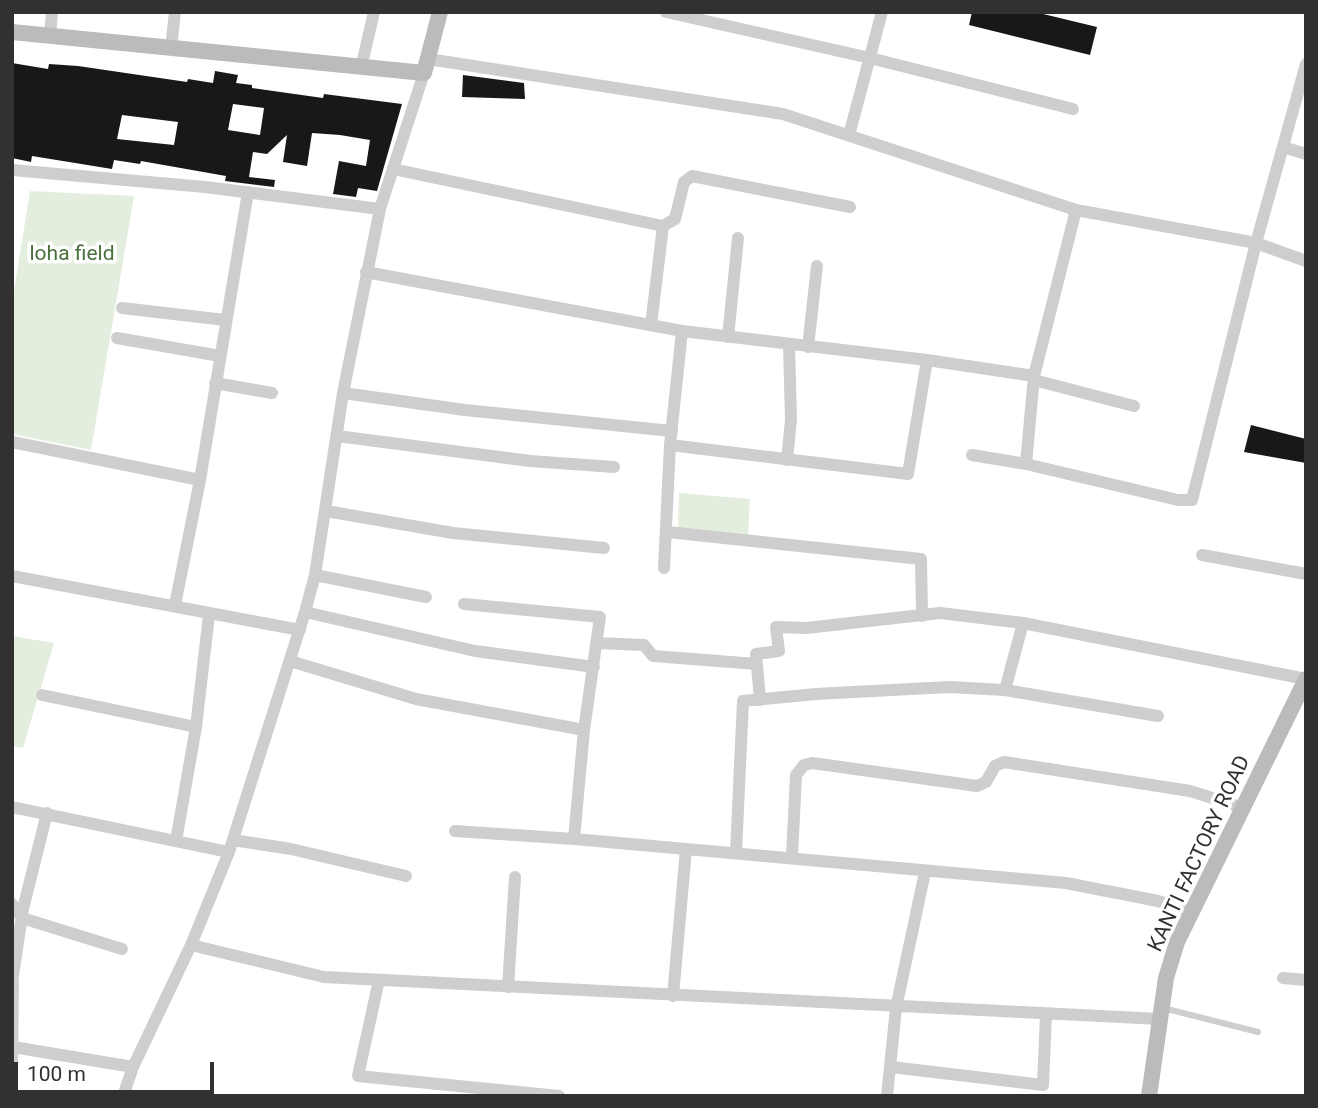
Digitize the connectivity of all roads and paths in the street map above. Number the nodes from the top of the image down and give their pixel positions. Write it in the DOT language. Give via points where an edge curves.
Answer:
graph roads {
  1 [pos="52,12"];
  2 [pos="175,12"];
  3 [pos="374,12"];
  4 [pos="440,12"];
  5 [pos="666,12"];
  6 [pos="882,12"];
  7 [pos="12,32"];
  8 [pos="50,36"];
  9 [pos="171,48"];
  10 [pos="870,58"];
  11 [pos="1306,64"];
  12 [pos="426,66"];
  13 [pos="361,68"];
  14 [pos="1073,109"];
  15 [pos="849,135"];
  16 [pos="1283,147"];
  17 [pos="1306,153"];
  18 [pos="393,169"];
  19 [pos="12,170"];
  20 [pos="248,192"];
  21 [pos="850,207"];
  22 [pos="380,209"];
  23 [pos="1076,210"];
  24 [pos="663,226"];
  25 [pos="738,238"];
  26 [pos="1256,243"];
  27 [pos="1306,261"];
  28 [pos="817,266"];
  29 [pos="366,272"];
  30 [pos="122,308"];
  31 [pos="225,320"];
  32 [pos="650,325"];
  33 [pos="682,331"];
  34 [pos="727,337"];
  35 [pos="117,338"];
  36 [pos="789,345"];
  37 [pos="808,347"];
  38 [pos="219,356"];
  39 [pos="927,360"];
  40 [pos="1034,378"];
  41 [pos="215,383"];
  42 [pos="272,393"];
  43 [pos="343,393"];
  44 [pos="1134,405"];
  45 [pos="337,436"];
  46 [pos="671,438"];
  47 [pos="12,442"];
  48 [pos="972,455"];
  49 [pos="787,460"];
  50 [pos="1026,464"];
  51 [pos="614,467"];
  52 [pos="200,480"];
  53 [pos="326,511"];
  54 [pos="668,532"];
  55 [pos="604,548"];
  56 [pos="1202,555"];
  57 [pos="664,568"];
  58 [pos="1306,573"];
  59 [pos="315,575"];
  60 [pos="12,576"];
  61 [pos="426,597"];
  62 [pos="464,604"];
  63 [pos="175,605"];
  64 [pos="305,612"];
  65 [pos="209,614"];
  66 [pos="922,616"];
  67 [pos="1023,623"];
  68 [pos="300,629"];
  69 [pos="597,643"];
  70 [pos="289,660"];
  71 [pos="757,664"];
  72 [pos="594,667"];
  73 [pos="1306,679"];
  74 [pos="1006,690"];
  75 [pos="42,695"];
  76 [pos="760,700"];
  77 [pos="1157,716"];
  78 [pos="197,727"];
  79 [pos="583,730"];
  80 [pos="12,807"];
  81 [pos="1244,808"];
  82 [pos="47,813"];
  83 [pos="455,831"];
  84 [pos="574,839"];
  85 [pos="176,841"];
  86 [pos="231,846"];
  87 [pos="686,849"];
  88 [pos="736,852"];
  89 [pos="793,856"];
  90 [pos="925,872"];
  91 [pos="406,876"];
  92 [pos="515,877"];
  93 [pos="12,904"];
  94 [pos="1192,912"];
  95 [pos="22,918"];
  96 [pos="191,945"];
  97 [pos="122,949"];
  98 [pos="1283,978"];
  99 [pos="379,980"];
  100 [pos="1306,980"];
  101 [pos="13,982"];
  102 [pos="508,987"];
  103 [pos="673,996"];
  104 [pos="896,1008"];
  105 [pos="1161,1013"];
  106 [pos="1046,1015"];
  107 [pos="1258,1032"];
  108 [pos="13,1047"];
  109 [pos="891,1067"];
  110 [pos="133,1068"];
  111 [pos="12,1072"];
  112 [pos="1042,1090"];
  113 [pos="500,1092"];
  114 [pos="123,1096"];
  115 [pos="559,1096"];
  116 [pos="887,1096"];
  117 [pos="1149,1096"];
  1 -- 8 [label="street"];
  2 -- 9 [label="street"];
  3 -- 13 [label="street"];
  4 -- 12 [label="street"];
  5 -- 10 [label="street"];
  6 -- 10 [label="street"];
  7 -- 8 [label="street"];
  8 -- 9 [label="street"];
  9 -- 13 [label="street"];
  10 -- 14 [label="street"];
  10 -- 15 [label="street"];
  11 -- 16 [label="street"];
  12 -- 13 [label="street"];
  12 -- 15 [label="street" via="783,114"];
  12 -- 18 [label="street"];
  15 -- 23 [label="street"];
  16 -- 17 [label="street"];
  16 -- 26 [label="street"];
  18 -- 22 [label="street"];
  18 -- 24 [label="street"];
  19 -- 20 [label="street"];
  20 -- 22 [label="street"];
  20 -- 31 [label="street"];
  21 -- 24 [label="street" via="692,176 684,182 675,219"];
  22 -- 29 [label="street"];
  23 -- 26 [label="street"];
  23 -- 40 [label="street"];
  24 -- 32 [label="street"];
  25 -- 34 [label="street"];
  26 -- 27 [label="street"];
  26 -- 50 [label="street" via="1192,500"];
  28 -- 37 [label="street"];
  29 -- 32 [label="street"];
  29 -- 43 [label="street"];
  30 -- 31 [label="street"];
  31 -- 38 [label="street"];
  32 -- 33 [label="street"];
  33 -- 34 [label="street"];
  33 -- 46 [label="street"];
  34 -- 36 [label="street"];
  35 -- 38 [label="street"];
  36 -- 37 [label="street"];
  36 -- 49 [label="street"];
  37 -- 39 [label="street"];
  38 -- 41 [label="street"];
  39 -- 40 [label="street"];
  39 -- 49 [label="street" via="908,474"];
  40 -- 44 [label="street"];
  40 -- 50 [label="street"];
  41 -- 42 [label="street"];
  41 -- 52 [label="street"];
  43 -- 45 [label="street"];
  43 -- 46 [label="street"];
  45 -- 51 [label="street"];
  45 -- 53 [label="street"];
  46 -- 49 [label="street"];
  46 -- 54 [label="street"];
  47 -- 52 [label="street"];
  48 -- 50 [label="street"];
  52 -- 63 [label="street"];
  53 -- 55 [label="street" via="453,533"];
  53 -- 59 [label="street"];
  54 -- 57 [label="street"];
  54 -- 66 [label="street" via="921,559"];
  56 -- 58 [label="street"];
  59 -- 61 [label="street"];
  59 -- 64 [label="street"];
  60 -- 63 [label="street"];
  62 -- 69 [label="street" via="600,617"];
  63 -- 65 [label="street"];
  64 -- 68 [label="street"];
  64 -- 72 [label="street" via="475,652"];
  65 -- 68 [label="street"];
  65 -- 78 [label="street"];
  66 -- 67 [label="street" via="940,613"];
  66 -- 71 [label="street" via="776,627 779,651 756,654"];
  67 -- 73 [label="street"];
  67 -- 74 [label="street"];
  68 -- 70 [label="street"];
  69 -- 71 [label="street" via="644,645 653,656"];
  69 -- 72 [label="street"];
  70 -- 79 [label="street" via="416,699"];
  70 -- 86 [label="street"];
  71 -- 76 [label="street"];
  72 -- 79 [label="street"];
  73 -- 81 [label="street, KANTI FACTORY ROAD"];
  74 -- 76 [label="street" via="913,688"];
  74 -- 77 [label="street"];
  75 -- 78 [label="street"];
  76 -- 88 [label="street" via="743,701"];
  78 -- 85 [label="street"];
  79 -- 84 [label="street"];
  80 -- 82 [label="street"];
  81 -- 89 [label="street" via="1190,790 1004,762 977,786 812,763 796,775"];
  81 -- 94 [label="street, KANTI FACTORY ROAD"];
  82 -- 85 [label="street"];
  82 -- 95 [label="street"];
  83 -- 84 [label="street"];
  84 -- 87 [label="street"];
  85 -- 86 [label="street"];
  86 -- 91 [label="street" via="291,849"];
  86 -- 96 [label="street"];
  87 -- 88 [label="street"];
  87 -- 103 [label="street"];
  88 -- 89 [label="street"];
  89 -- 90 [label="street"];
  90 -- 94 [label="street" via="1066,883"];
  90 -- 104 [label="street"];
  92 -- 102 [label="street"];
  93 -- 95 [label="street"];
  94 -- 105 [label="street, KANTI FACTORY ROAD" via="1174,954"];
  95 -- 97 [label="street"];
  95 -- 101 [label="street"];
  96 -- 99 [label="street" via="324,977"];
  96 -- 110 [label="street"];
  98 -- 100 [label="street"];
  99 -- 102 [label="street"];
  99 -- 113 [label="street" via="358,1076"];
  101 -- 108 [label="street"];
  102 -- 103 [label="street"];
  103 -- 104 [label="street"];
  104 -- 106 [label="street"];
  104 -- 109 [label="street"];
  105 -- 106 [label="street"];
  105 -- 107 [label="lane"];
  105 -- 117 [label="street, KANTI FACTORY ROAD"];
  106 -- 112 [label="street"];
  108 -- 110 [label="street"];
  108 -- 111 [label="street"];
  109 -- 112 [label="street"];
  109 -- 116 [label="street"];
  110 -- 114 [label="street"];
  113 -- 115 [label="street"];
}
